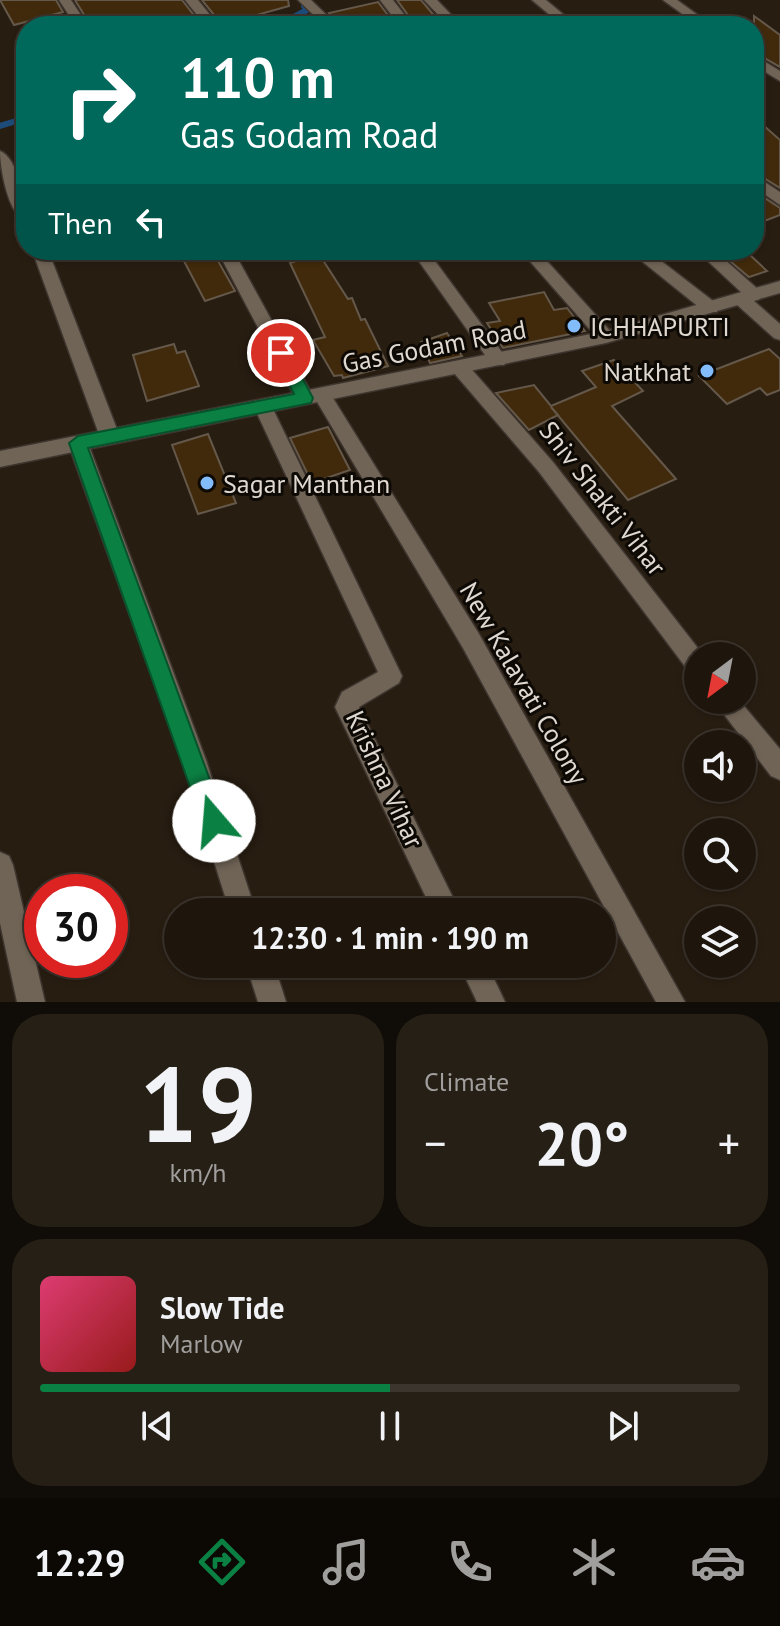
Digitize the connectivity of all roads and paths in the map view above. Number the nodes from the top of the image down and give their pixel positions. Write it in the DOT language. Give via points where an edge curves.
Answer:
graph roads {
  1 [pos="191,0"];
  2 [pos="304,0"];
  3 [pos="386,0"];
  4 [pos="430,0"];
  5 [pos="538,0"];
  6 [pos="669,0"];
  7 [pos="205,16"];
  8 [pos="321,16"];
  9 [pos="399,16"];
  10 [pos="446,16"];
  11 [pos="558,16"];
  12 [pos="692,16"];
  13 [pos="0,155"];
  14 [pos="764,188"];
  15 [pos="16,193"];
  16 [pos="780,200"];
  17 [pos="44,260"];
  18 [pos="231,260"];
  19 [pos="426,260"];
  20 [pos="537,260"];
  21 [pos="649,260"];
  22 [pos="713,260"];
  23 [pos="780,287"];
  24 [pos="747,297"];
  25 [pos="711,308"];
  26 [pos="780,334"];
  27 [pos="606,337"];
  28 [pos="498,360"];
  29 [pos="460,368"];
  30 [pos="313,397"];
  31 [pos="263,407"];
  32 [pos="110,437"];
  33 [pos="78,443"];
  34 [pos="0,459"];
  35 [pos="684,648"];
  36 [pos="736,714"];
  37 [pos="780,768"];
  38 [pos="0,865"];
  39 [pos="238,898"];
  40 [pos="440,898"];
  41 [pos="264,978"];
  42 [pos="480,978"];
  43 [pos="31,1002"];
  44 [pos="272,1002"];
  45 [pos="491,1002"];
  46 [pos="671,1002"];
  1 -- 7 [label="street"];
  2 -- 8 [label="street"];
  3 -- 9 [label="street"];
  4 -- 10 [label="street"];
  5 -- 11 [label="street"];
  6 -- 12 [label="street"];
  13 -- 15 [label="street"];
  14 -- 16 [label="street"];
  17 -- 32 [label="street"];
  18 -- 30 [label="street, New Kalavati Colony"];
  19 -- 28 [label="street"];
  20 -- 27 [label="street"];
  21 -- 25 [label="street"];
  22 -- 24 [label="street"];
  23 -- 24 [label="street, Gas Godam Road"];
  24 -- 25 [label="street, Gas Godam Road"];
  24 -- 26 [label="street"];
  25 -- 27 [label="street, Gas Godam Road"];
  27 -- 28 [label="street, Gas Godam Road"];
  28 -- 29 [label="street, Gas Godam Road"];
  29 -- 30 [label="street, Gas Godam Road"];
  29 -- 35 [label="street, Shiv Shakti Vihar" via="546,467"];
  30 -- 31 [label="street, Gas Godam Road"];
  30 -- 46 [label="street, New Kalavati Colony" via="471,641"];
  31 -- 32 [label="street, Gas Godam Road"];
  31 -- 40 [label="street, Krishna Vihar" via="391,676 347,707"];
  32 -- 33 [label="street, Gas Godam Road"];
  33 -- 34 [label="street, Gas Godam Road"];
  33 -- 39 [label="street"];
  36 -- 37 [label="street"];
  38 -- 43 [label="street"];
  41 -- 44 [label="street"];
  42 -- 45 [label="street"];
}
